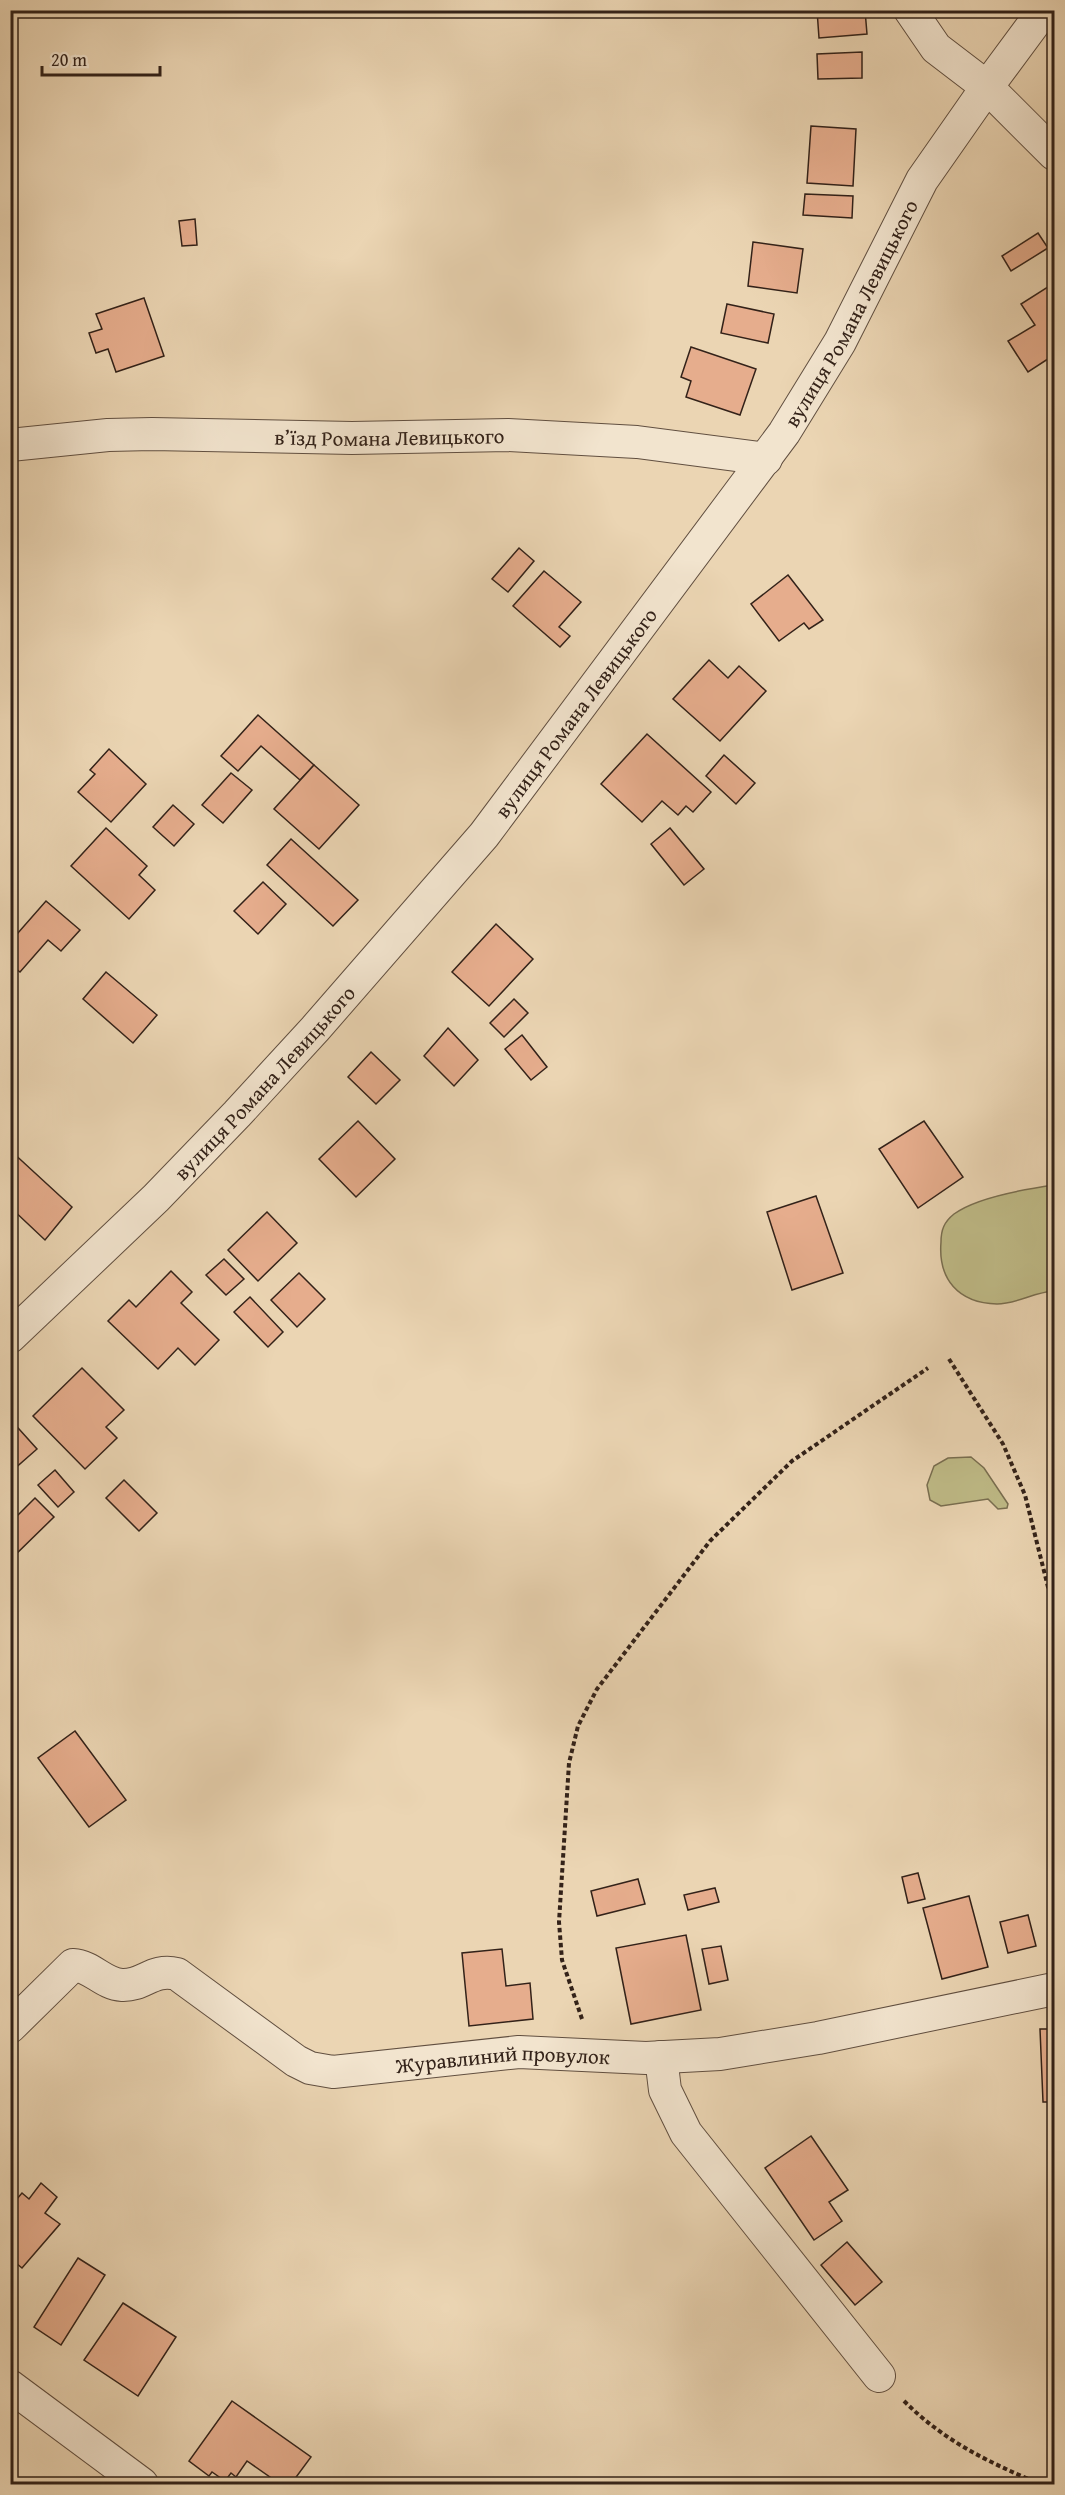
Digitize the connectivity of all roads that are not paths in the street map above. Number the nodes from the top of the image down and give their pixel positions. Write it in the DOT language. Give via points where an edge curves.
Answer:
graph roads {
  1 [pos="910,10"];
  2 [pos="1044,10"];
  3 [pos="987,87"];
  4 [pos="1054,154"];
  5 [pos="10,445"];
  6 [pos="766,459"];
  7 [pos="10,1337"];
  8 [pos="1054,1989"];
  9 [pos="10,2027"];
  10 [pos="661,2057"];
  11 [pos="879,2376"];
  12 [pos="10,2386"];
  13 [pos="142,2484"];
  1 -- 3 [label="street" via="936,48"];
  2 -- 3 [label="street, вулиця Романа Левицького"];
  3 -- 4 [label="street"];
  3 -- 6 [label="street, вулиця Романа Левицького" via="922,180 840,342"];
  5 -- 6 [label="street, в’їзд Романа Левицького" via="141,435 519,435 637,442"];
  6 -- 7 [label="street, вулиця Романа Левицького" via="514,798 451,875 237,1114 156,1198"];
  8 -- 10 [label="street, Журавлиний провулок" via="818,2038 720,2054"];
  9 -- 10 [label="street, Журавлиний провулок" via="73,1965 90,1969 117,1985 133,1984 155,1973 177,1974 296,2061 321,2072 404,2067 493,2054"];
  10 -- 11 [label="street" via="665,2090 686,2133"];
  12 -- 13 [label="street"];
}
